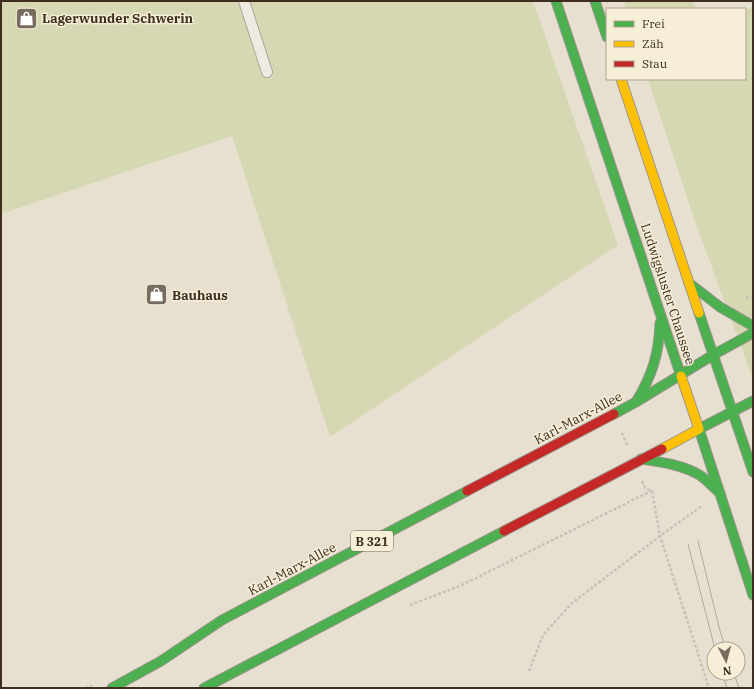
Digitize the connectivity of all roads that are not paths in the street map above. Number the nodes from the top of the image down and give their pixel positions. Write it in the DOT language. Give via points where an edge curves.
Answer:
graph roads {
  1 [pos="244,1"];
  2 [pos="556,1"];
  3 [pos="595,1"];
  4 [pos="606,34"];
  5 [pos="267,72"];
  6 [pos="621,80"];
  7 [pos="689,283"];
  8 [pos="660,312"];
  9 [pos="753,326"];
  10 [pos="753,333"];
  11 [pos="713,355"];
  12 [pos="681,376"];
  13 [pos="753,401"];
  14 [pos="636,402"];
  15 [pos="733,412"];
  16 [pos="699,429"];
  17 [pos="638,461"];
  18 [pos="753,472"];
  19 [pos="720,493"];
  20 [pos="753,595"];
  21 [pos="112,688"];
  22 [pos="204,688"];
  1 -- 5 [label="lane"];
  2 -- 8 [label="main road, Ludwigsluster Chaussee"];
  3 -- 4 [label="main road"];
  6 -- 7 [label="main road, Ludwigsluster Chaussee"];
  7 -- 9 [label="main road" via="718,306"];
  7 -- 11 [label="main road, Ludwigsluster Chaussee"];
  8 -- 12 [label="main road, Ludwigsluster Chaussee"];
  8 -- 14 [label="main road" via="656,362"];
  10 -- 11 [label="main road, B 321"];
  11 -- 12 [label="main road, B 321"];
  11 -- 15 [label="main road, Ludwigsluster Chaussee"];
  12 -- 14 [label="main road, B 321"];
  12 -- 16 [label="main road, Ludwigsluster Chaussee"];
  13 -- 15 [label="main road"];
  14 -- 21 [label="main road, Karl-Marx-Allee / B 321" via="222,620 161,661"];
  15 -- 16 [label="main road"];
  15 -- 18 [label="main road, Ludwigsluster Chaussee"];
  16 -- 17 [label="main road"];
  16 -- 19 [label="main road, Ludwigsluster Chaussee"];
  17 -- 19 [label="main road" via="664,462 683,467 702,477"];
  17 -- 22 [label="main road"];
  19 -- 20 [label="main road, Ludwigsluster Chaussee"];
}
